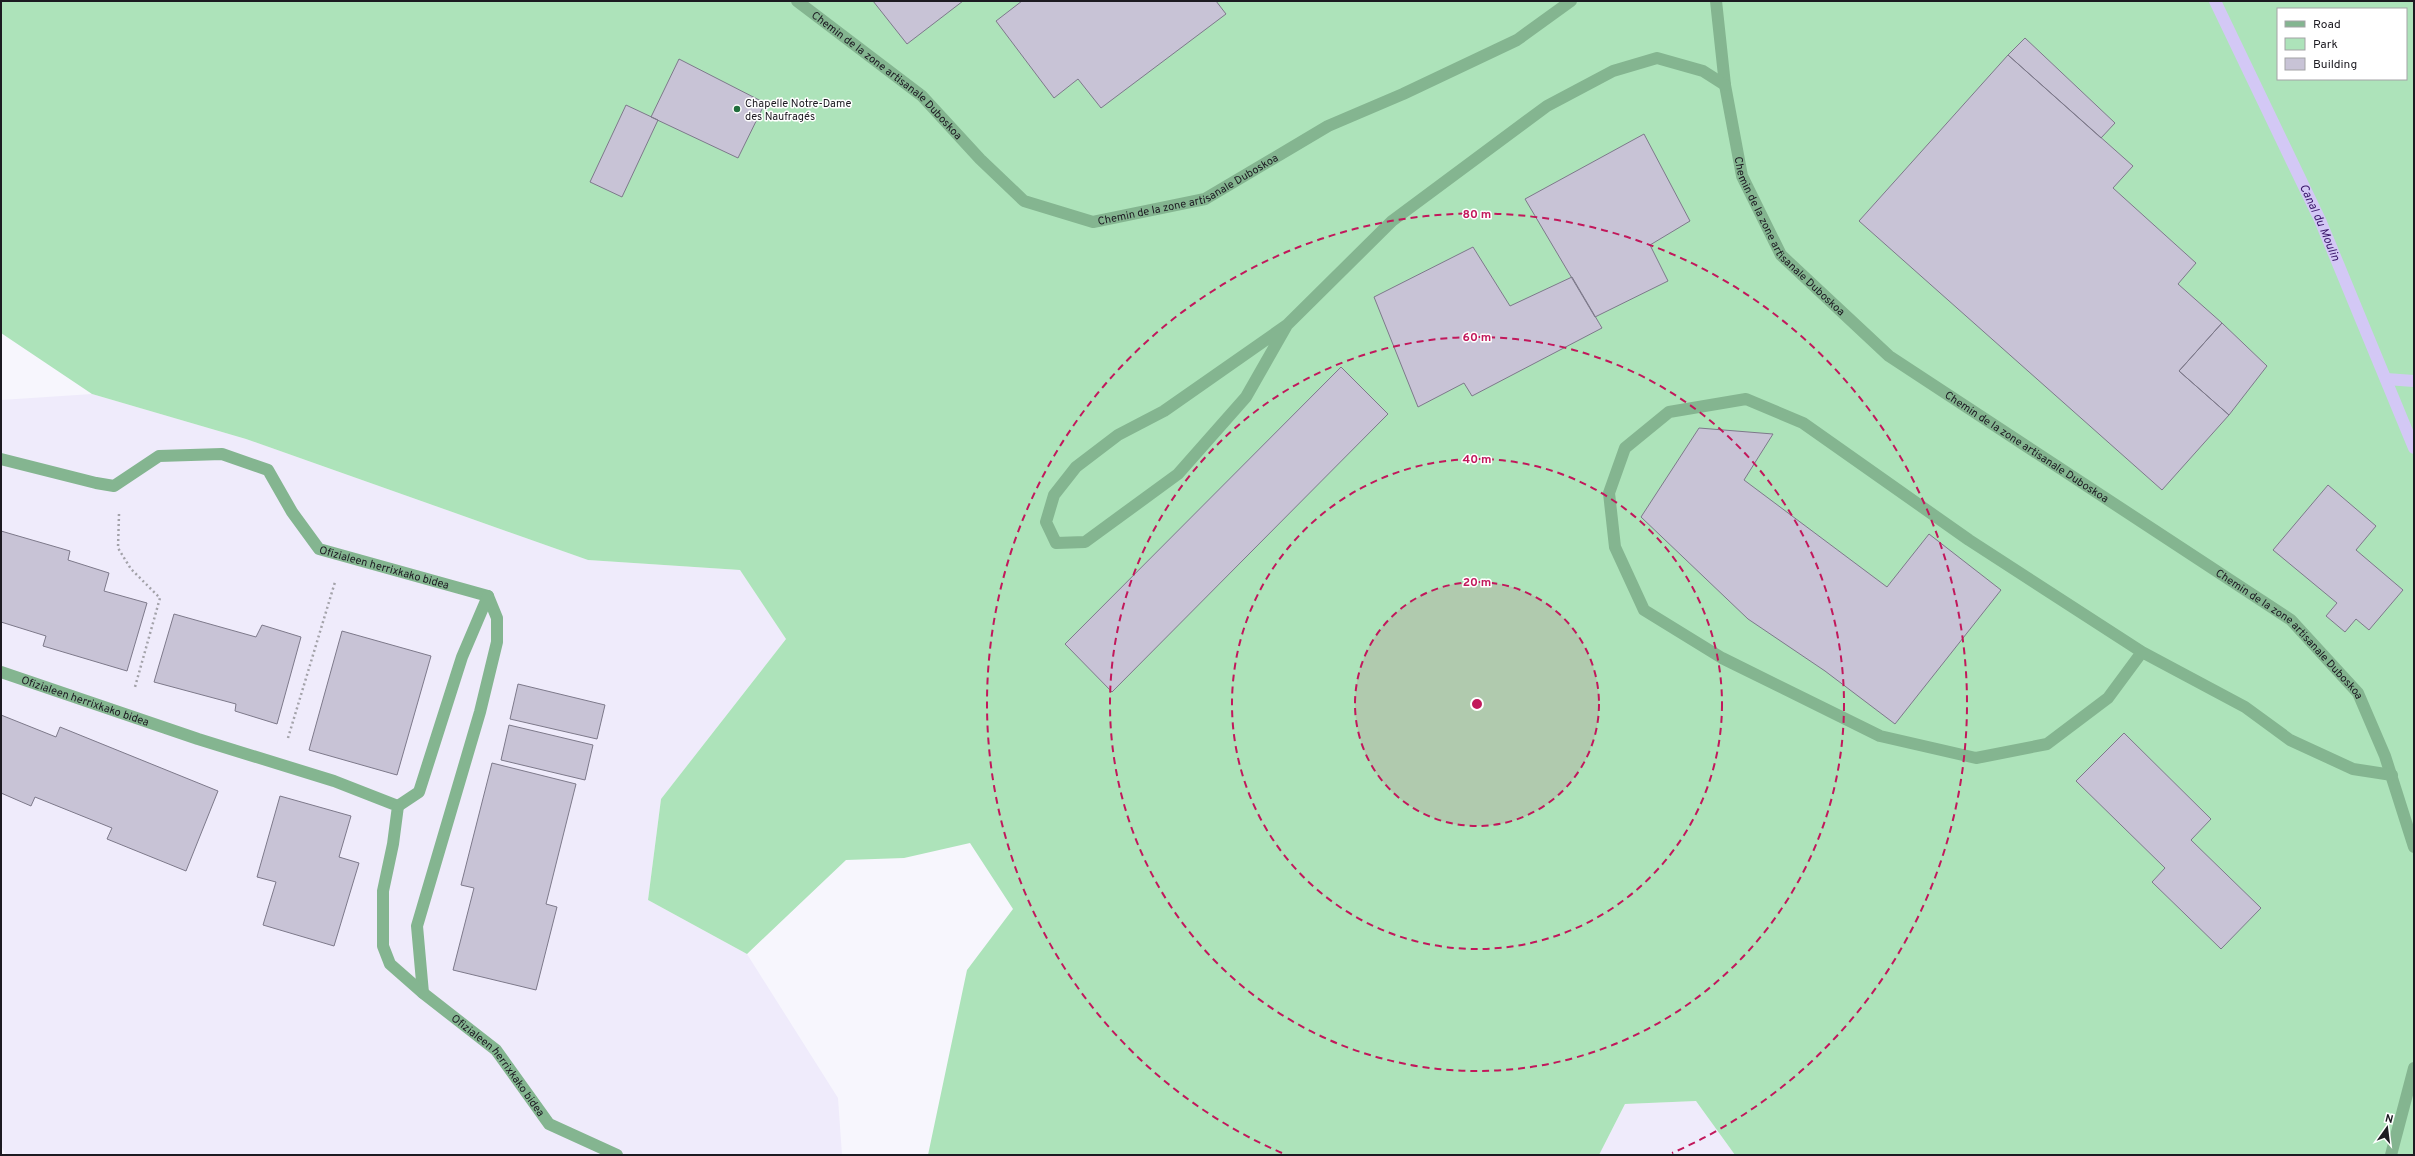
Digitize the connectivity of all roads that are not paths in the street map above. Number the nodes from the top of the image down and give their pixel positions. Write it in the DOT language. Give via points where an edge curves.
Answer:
graph roads {
  1 [pos="797,1"];
  2 [pos="1571,1"];
  3 [pos="1716,1"];
  4 [pos="1725,85"];
  5 [pos="1287,325"];
  6 [pos="1,459"];
  7 [pos="488,596"];
  8 [pos="2142,652"];
  9 [pos="1,672"];
  10 [pos="2392,775"];
  11 [pos="398,806"];
  12 [pos="2414,847"];
  13 [pos="423,993"];
  14 [pos="2414,1068"];
  15 [pos="617,1155"];
  16 [pos="2391,1155"];
  1 -- 2 [label="street, Chemin de la zone artisanale Duboskoa" via="922,96 980,159 1024,201 1092,222 1205,199 1328,126 1517,40"];
  3 -- 4 [label="street, Chemin de la zone artisanale Duboskoa"];
  4 -- 5 [label="street" via="1703,71 1657,58 1613,71 1546,106 1392,221"];
  4 -- 10 [label="street, Chemin de la zone artisanale Duboskoa" via="1742,176 1781,255 1889,356 2290,620 2358,693"];
  5 -- 5 [label="street" via="1246,397 1178,474 1085,542 1056,543 1046,522 1054,495 1076,467 1118,435 1164,411"];
  6 -- 7 [label="street, Ofizialeen herrixkako bidea" via="114,486 160,456 222,454 268,470 292,512 319,549"];
  7 -- 11 [label="street" via="462,657 419,792"];
  7 -- 13 [label="street" via="497,618 497,642 480,712 417,926"];
  8 -- 8 [label="street" via="1969,540 1803,423 1746,399 1669,412 1625,448 1609,493 1615,547 1644,610 1722,658 1880,736 1976,758 2047,744 2108,698"];
  8 -- 10 [label="street" via="2245,707 2290,740 2353,769"];
  9 -- 11 [label="street, Ofizialeen herrixkako bidea" via="334,781"];
  10 -- 12 [label="street, Chemin de la zone artisanale Duboskoa"];
  11 -- 13 [label="street, Ofizialeen herrixkako bidea" via="383,891 383,946 390,964"];
  13 -- 15 [label="street, Ofizialeen herrixkako bidea" via="496,1050 549,1124"];
  14 -- 16 [label="street"];
}
